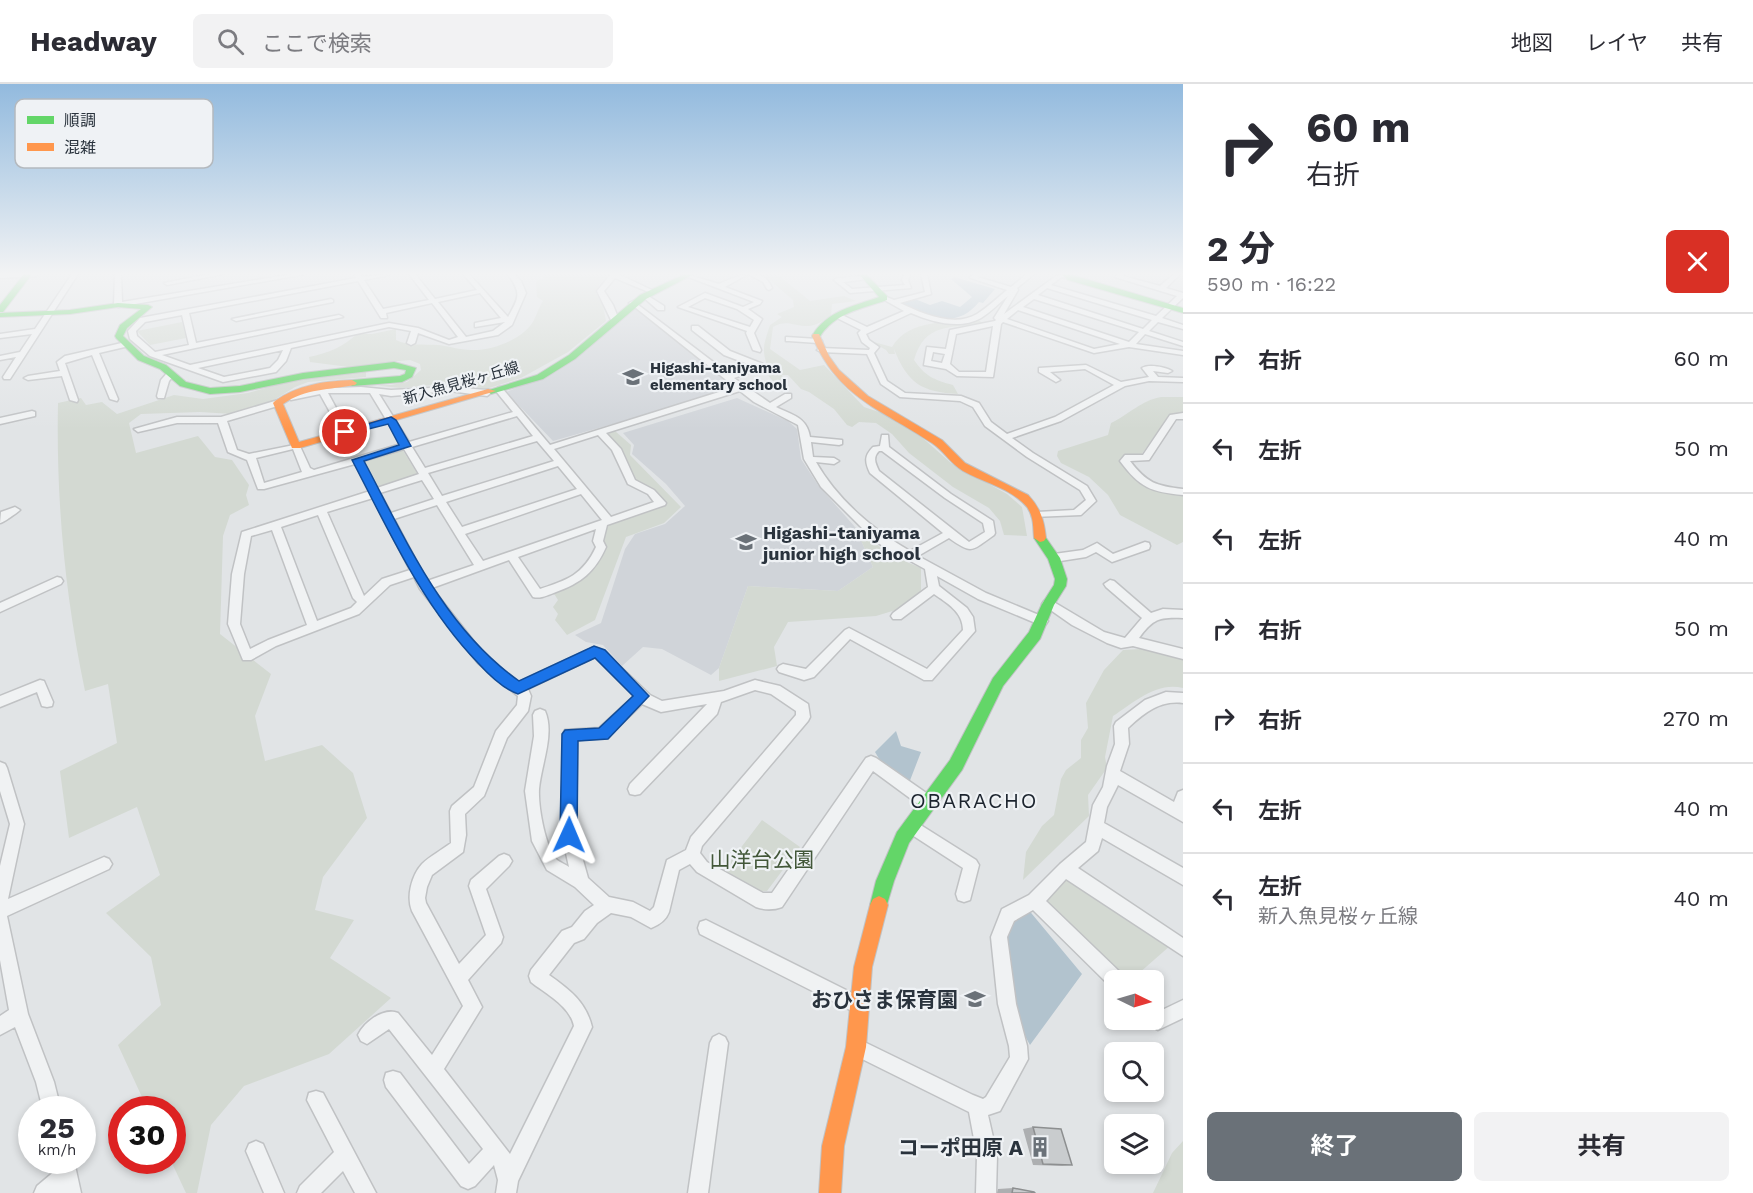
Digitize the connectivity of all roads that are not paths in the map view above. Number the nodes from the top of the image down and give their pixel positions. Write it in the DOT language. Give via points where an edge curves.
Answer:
graph roads {
  1 [pos="40,326"];
  2 [pos="130,326"];
  3 [pos="134,326"];
  4 [pos="188,326"];
  5 [pos="238,326"];
  6 [pos="294,326"];
  7 [pos="344,326"];
  8 [pos="386,326"];
  9 [pos="393,326"];
  10 [pos="451,326"];
  11 [pos="502,326"];
  12 [pos="609,326"];
  13 [pos="673,326"];
  14 [pos="738,326"];
  15 [pos="754,326"];
  16 [pos="825,326"];
  17 [pos="858,326"];
  18 [pos="877,326"];
  19 [pos="982,326"];
  20 [pos="998,326"];
  21 [pos="1011,326"];
  22 [pos="1072,326"];
  23 [pos="1125,326"];
  24 [pos="1150,326"];
  25 [pos="694,328"];
  26 [pos="415,330"];
  27 [pos="751,330"];
  28 [pos="867,330"];
  29 [pos="37,331"];
  30 [pos="1144,332"];
  31 [pos="348,334"];
  32 [pos="0,336"];
  33 [pos="241,336"];
  34 [pos="461,339"];
  35 [pos="789,339"];
  36 [pos="224,340"];
  37 [pos="411,343"];
  38 [pos="1183,344"];
  39 [pos="126,345"];
  40 [pos="1131,345"];
  41 [pos="193,346"];
  42 [pos="288,346"];
  43 [pos="819,346"];
  44 [pos="757,350"];
  45 [pos="95,352"];
  46 [pos="871,352"];
  47 [pos="949,352"];
  48 [pos="1183,353"];
  49 [pos="22,354"];
  50 [pos="153,354"];
  51 [pos="0,358"];
  52 [pos="229,359"];
  53 [pos="189,367"];
  54 [pos="949,367"];
  55 [pos="1168,371"];
  56 [pos="64,373"];
  57 [pos="171,374"];
  58 [pos="7,377"];
  59 [pos="28,378"];
  60 [pos="727,378"];
  61 [pos="1155,378"];
  62 [pos="1056,380"];
  63 [pos="1183,380"];
  64 [pos="1120,385"];
  65 [pos="741,388"];
  66 [pos="373,391"];
  67 [pos="494,392"];
  68 [pos="324,393"];
  69 [pos="161,396"];
  70 [pos="788,396"];
  71 [pos="114,399"];
  72 [pos="74,400"];
  73 [pos="281,400"];
  74 [pos="769,407"];
  75 [pos="519,413"];
  76 [pos="32,414"];
  77 [pos="1183,416"];
  78 [pos="222,420"];
  79 [pos="391,420"];
  80 [pos="0,421"];
  81 [pos="138,429"];
  82 [pos="345,432"];
  83 [pos="600,432"];
  84 [pos="539,437"];
  85 [pos="1006,437"];
  86 [pos="805,439"];
  87 [pos="839,442"];
  88 [pos="296,446"];
  89 [pos="405,446"];
  90 [pos="549,448"];
  91 [pos="249,457"];
  92 [pos="808,459"];
  93 [pos="358,460"];
  94 [pos="834,461"];
  95 [pos="560,462"];
  96 [pos="309,473"];
  97 [pos="423,474"];
  98 [pos="583,490"];
  99 [pos="1183,492"];
  100 [pos="375,493"];
  101 [pos="440,501"];
  102 [pos="15,510"];
  103 [pos="321,511"];
  104 [pos="1037,515"];
  105 [pos="388,518"];
  106 [pos="0,520"];
  107 [pos="606,522"];
  108 [pos="275,525"];
  109 [pos="459,532"];
  110 [pos="950,533"];
  111 [pos="1145,546"];
  112 [pos="511,555"];
  113 [pos="909,556"];
  114 [pos="1054,558"];
  115 [pos="480,566"];
  116 [pos="930,568"];
  117 [pos="417,572"];
  118 [pos="57,581"];
  119 [pos="1110,584"];
  120 [pos="424,586"];
  121 [pos="934,588"];
  122 [pos="365,602"];
  123 [pos="1048,604"];
  124 [pos="0,608"];
  125 [pos="1183,614"];
  126 [pos="897,616"];
  127 [pos="1148,617"];
  128 [pos="1042,621"];
  129 [pos="314,627"];
  130 [pos="1130,641"];
  131 [pos="1183,654"];
  132 [pos="783,669"];
  133 [pos="518,688"];
  134 [pos="642,696"];
  135 [pos="716,698"];
  136 [pos="1183,698"];
  137 [pos="0,702"];
  138 [pos="47,702"];
  139 [pos="540,715"];
  140 [pos="0,768"];
  141 [pos="1112,774"];
  142 [pos="635,789"];
  143 [pos="1183,797"];
  144 [pos="927,802"];
  145 [pos="1180,813"];
  146 [pos="911,826"];
  147 [pos="1096,826"];
  148 [pos="692,855"];
  149 [pos="4,861"];
  150 [pos="504,861"];
  151 [pos="104,864"];
  152 [pos="1065,869"];
  153 [pos="1183,877"];
  154 [pos="581,882"];
  155 [pos="964,894"];
  156 [pos="0,900"];
  157 [pos="1035,902"];
  158 [pos="607,906"];
  159 [pos="0,911"];
  160 [pos="0,918"];
  161 [pos="706,928"];
  162 [pos="1183,948"];
  163 [pos="1106,970"];
  164 [pos="458,978"];
  165 [pos="860,1006"];
  166 [pos="1183,1009"];
  167 [pos="19,1014"];
  168 [pos="1164,1018"];
  169 [pos="0,1026"];
  170 [pos="368,1035"];
  171 [pos="719,1043"];
  172 [pos="856,1047"];
  173 [pos="433,1070"];
  174 [pos="393,1080"];
  175 [pos="47,1096"];
  176 [pos="316,1100"];
  177 [pos="977,1106"];
  178 [pos="495,1150"];
  179 [pos="256,1151"];
  180 [pos="345,1155"];
  181 [pos="68,1176"];
  182 [pos="507,1186"];
  183 [pos="44,1193"];
  184 [pos="274,1193"];
  185 [pos="307,1193"];
  186 [pos="366,1193"];
  187 [pos="698,1193"];
  188 [pos="830,1193"];
  189 [pos="986,1193"];
  1 -- 29 [label="street"];
  2 -- 39 [label="street" via="119,336"];
  3 -- 50 [label="street" via="132,333"];
  4 -- 41 [label="street"];
  5 -- 33 [label="street"];
  6 -- 33 [label="street"];
  7 -- 31 [label="street"];
  8 -- 31 [label="street"];
  9 -- 26 [label="street"];
  10 -- 34 [label="street"];
  11 -- 34 [label="street" via="495,333"];
  12 -- 67 [label="street, 新入魚見桜ヶ丘線" via="582,350 551,370"];
  13 -- 60 [label="street"];
  14 -- 27 [label="street"];
  15 -- 27 [label="street"];
  16 -- 43 [label="street" via="818,330"];
  17 -- 28 [label="street"];
  18 -- 28 [label="street"];
  19 -- 47 [label="street" via="953,332"];
  20 -- 54 [label="street" via="990,375 957,374"];
  21 -- 40 [label="street" via="1091,351"];
  22 -- 40 [label="street"];
  23 -- 30 [label="street"];
  24 -- 30 [label="street"];
  25 -- 60 [label="street" via="727,353 760,366"];
  26 -- 34 [label="street" via="449,342"];
  26 -- 37 [label="street"];
  27 -- 44 [label="street"];
  28 -- 46 [label="street" via="862,335 875,347"];
  29 -- 32 [label="street"];
  29 -- 49 [label="street"];
  30 -- 38 [label="street"];
  30 -- 40 [label="street"];
  31 -- 42 [label="street"];
  33 -- 36 [label="street"];
  35 -- 43 [label="street"];
  36 -- 41 [label="street"];
  36 -- 52 [label="street"];
  39 -- 45 [label="street"];
  39 -- 57 [label="street, 新入魚見桜ヶ丘線"];
  40 -- 48 [label="street"];
  41 -- 50 [label="street"];
  42 -- 52 [label="street"];
  42 -- 53 [label="street" via="273,370 247,376 223,380"];
  43 -- 46 [label="street"];
  43 -- 104 [label="street" via="835,370 863,399 938,441 962,465 1015,493"];
  45 -- 56 [label="street" via="61,362"];
  45 -- 71 [label="street"];
  46 -- 85 [label="street" via="884,382 903,395 969,401 979,407 988,424"];
  47 -- 54 [label="street"];
  47 -- 54 [label="street" via="930,348 927,363"];
  49 -- 51 [label="street"];
  49 -- 58 [label="street"];
  50 -- 53 [label="street"];
  52 -- 53 [label="street"];
  55 -- 61 [label="street" via="1146,368"];
  56 -- 59 [label="street"];
  56 -- 72 [label="street"];
  57 -- 69 [label="street"];
  57 -- 73 [label="street, 新入魚見桜ヶ丘線" via="190,387 220,391 394,365 411,368 409,375 397,380 304,389"];
  60 -- 65 [label="street"];
  61 -- 63 [label="street"];
  61 -- 64 [label="street"];
  62 -- 64 [label="street" via="1042,370 1086,367"];
  64 -- 85 [label="street" via="1058,419"];
  65 -- 74 [label="street"];
  65 -- 83 [label="street"];
  66 -- 67 [label="street"];
  66 -- 68 [label="street"];
  66 -- 79 [label="street"];
  67 -- 75 [label="street"];
  67 -- 79 [label="street, 新入魚見桜ヶ丘線"];
  68 -- 73 [label="street" via="310,392"];
  68 -- 82 [label="street"];
  70 -- 74 [label="street"];
  73 -- 78 [label="street"];
  73 -- 88 [label="street"];
  74 -- 86 [label="street" via="801,423"];
  75 -- 84 [label="street"];
  75 -- 89 [label="street"];
  76 -- 80 [label="street"];
  77 -- 99 [label="street" via="1173,417 1146,458 1128,457 1125,461 1140,483"];
  78 -- 81 [label="street" via="177,420"];
  78 -- 91 [label="street" via="233,452"];
  79 -- 82 [label="street, 新入魚見桜ヶ丘線"];
  79 -- 89 [label="street"];
  82 -- 88 [label="street, 新入魚見桜ヶ丘線"];
  83 -- 90 [label="street"];
  83 -- 107 [label="street" via="616,449 631,482 651,492 661,503"];
  84 -- 90 [label="street"];
  84 -- 97 [label="street"];
  85 -- 104 [label="street" via="1084,488 1091,501 1077,513"];
  86 -- 87 [label="street"];
  86 -- 92 [label="street"];
  88 -- 91 [label="street"];
  88 -- 96 [label="street"];
  89 -- 93 [label="street"];
  89 -- 97 [label="street"];
  90 -- 95 [label="street"];
  91 -- 96 [label="street" via="261,488"];
  92 -- 94 [label="street"];
  92 -- 113 [label="street" via="824,485 863,524"];
  93 -- 96 [label="street"];
  93 -- 100 [label="street"];
  95 -- 98 [label="street"];
  95 -- 101 [label="street"];
  97 -- 100 [label="street"];
  97 -- 101 [label="street"];
  98 -- 107 [label="street"];
  98 -- 109 [label="street"];
  100 -- 103 [label="street"];
  100 -- 105 [label="street"];
  101 -- 105 [label="street"];
  101 -- 109 [label="street"];
  102 -- 106 [label="street"];
  103 -- 108 [label="street"];
  103 -- 122 [label="street" via="359,598"];
  104 -- 114 [label="street" via="1040,538"];
  105 -- 117 [label="street"];
  107 -- 112 [label="street"];
  107 -- 112 [label="street" via="598,541 601,547 597,558 580,579 537,594"];
  108 -- 129 [label="street"];
  108 -- 129 [label="street" via="246,534 234,624 247,657"];
  109 -- 115 [label="street"];
  110 -- 110 [label="street" via="969,547 990,533 988,521 948,496 885,442 876,449 870,457 875,473"];
  110 -- 113 [label="street"];
  111 -- 114 [label="street" via="1112,558 1097,547 1086,553"];
  112 -- 115 [label="street"];
  113 -- 116 [label="street"];
  114 -- 123 [label="street" via="1061,579"];
  115 -- 120 [label="street"];
  116 -- 121 [label="street"];
  116 -- 128 [label="street" via="982,596"];
  117 -- 120 [label="street"];
  117 -- 122 [label="street" via="386,582"];
  118 -- 124 [label="street"];
  119 -- 127 [label="street"];
  120 -- 133 [label="street" via="482,660"];
  121 -- 126 [label="street"];
  121 -- 132 [label="street" via="963,611 969,631 928,676 849,633 810,673"];
  122 -- 129 [label="street" via="355,611"];
  123 -- 128 [label="street"];
  123 -- 130 [label="street" via="1119,644"];
  125 -- 127 [label="street" via="1159,613"];
  127 -- 130 [label="street"];
  128 -- 144 [label="street" via="998,682 956,765"];
  130 -- 131 [label="street"];
  133 -- 134 [label="street" via="594,652"];
  133 -- 164 [label="street" via="525,696 523,707 501,735 479,791 457,811 458,846 427,870 419,886 418,905"];
  134 -- 135 [label="street" via="661,707"];
  134 -- 154 [label="street" via="603,734 570,734 569,835"];
  135 -- 142 [label="street" via="712,710"];
  135 -- 148 [label="street" via="760,686 797,703 804,713 696,842"];
  136 -- 141 [label="street" via="1170,696 1143,706 1120,726 1122,744"];
  137 -- 138 [label="street" via="40,685"];
  139 -- 154 [label="street" via="541,736 532,791 539,841 552,865"];
  140 -- 149 [label="street" via="17,824"];
  141 -- 145 [label="street"];
  141 -- 147 [label="street"];
  143 -- 145 [label="street"];
  144 -- 146 [label="street"];
  144 -- 148 [label="street" via="871,762 776,901 752,895 702,867"];
  146 -- 155 [label="street" via="971,865"];
  146 -- 165 [label="street" via="885,881 863,967"];
  147 -- 152 [label="street" via="1093,846"];
  147 -- 153 [label="street"];
  148 -- 158 [label="street" via="672,865 661,912 651,920 633,910"];
  149 -- 156 [label="street"];
  150 -- 164 [label="street" via="477,886 495,937"];
  151 -- 159 [label="street"];
  152 -- 157 [label="street"];
  152 -- 162 [label="street"];
  154 -- 158 [label="street"];
  157 -- 163 [label="street"];
  157 -- 177 [label="street" via="1008,915 999,937 1019,1059 993,1104"];
  158 -- 182 [label="street" via="578,933 568,937 537,976 577,1009 583,1027"];
  160 -- 167 [label="street"];
  161 -- 165 [label="street"];
  164 -- 173 [label="street" via="473,1008"];
  165 -- 172 [label="street"];
  166 -- 168 [label="street"];
  167 -- 169 [label="street"];
  167 -- 175 [label="street"];
  170 -- 173 [label="street" via="392,1019"];
  171 -- 187 [label="street"];
  172 -- 177 [label="street"];
  172 -- 188 [label="street" via="833,1146"];
  173 -- 178 [label="street"];
  174 -- 178 [label="street" via="468,1179"];
  176 -- 180 [label="street"];
  177 -- 189 [label="street" via="987,1155"];
  178 -- 182 [label="street" via="507,1170"];
  179 -- 184 [label="street"];
  180 -- 185 [label="street"];
  180 -- 186 [label="street"];
  181 -- 183 [label="street"];
}
